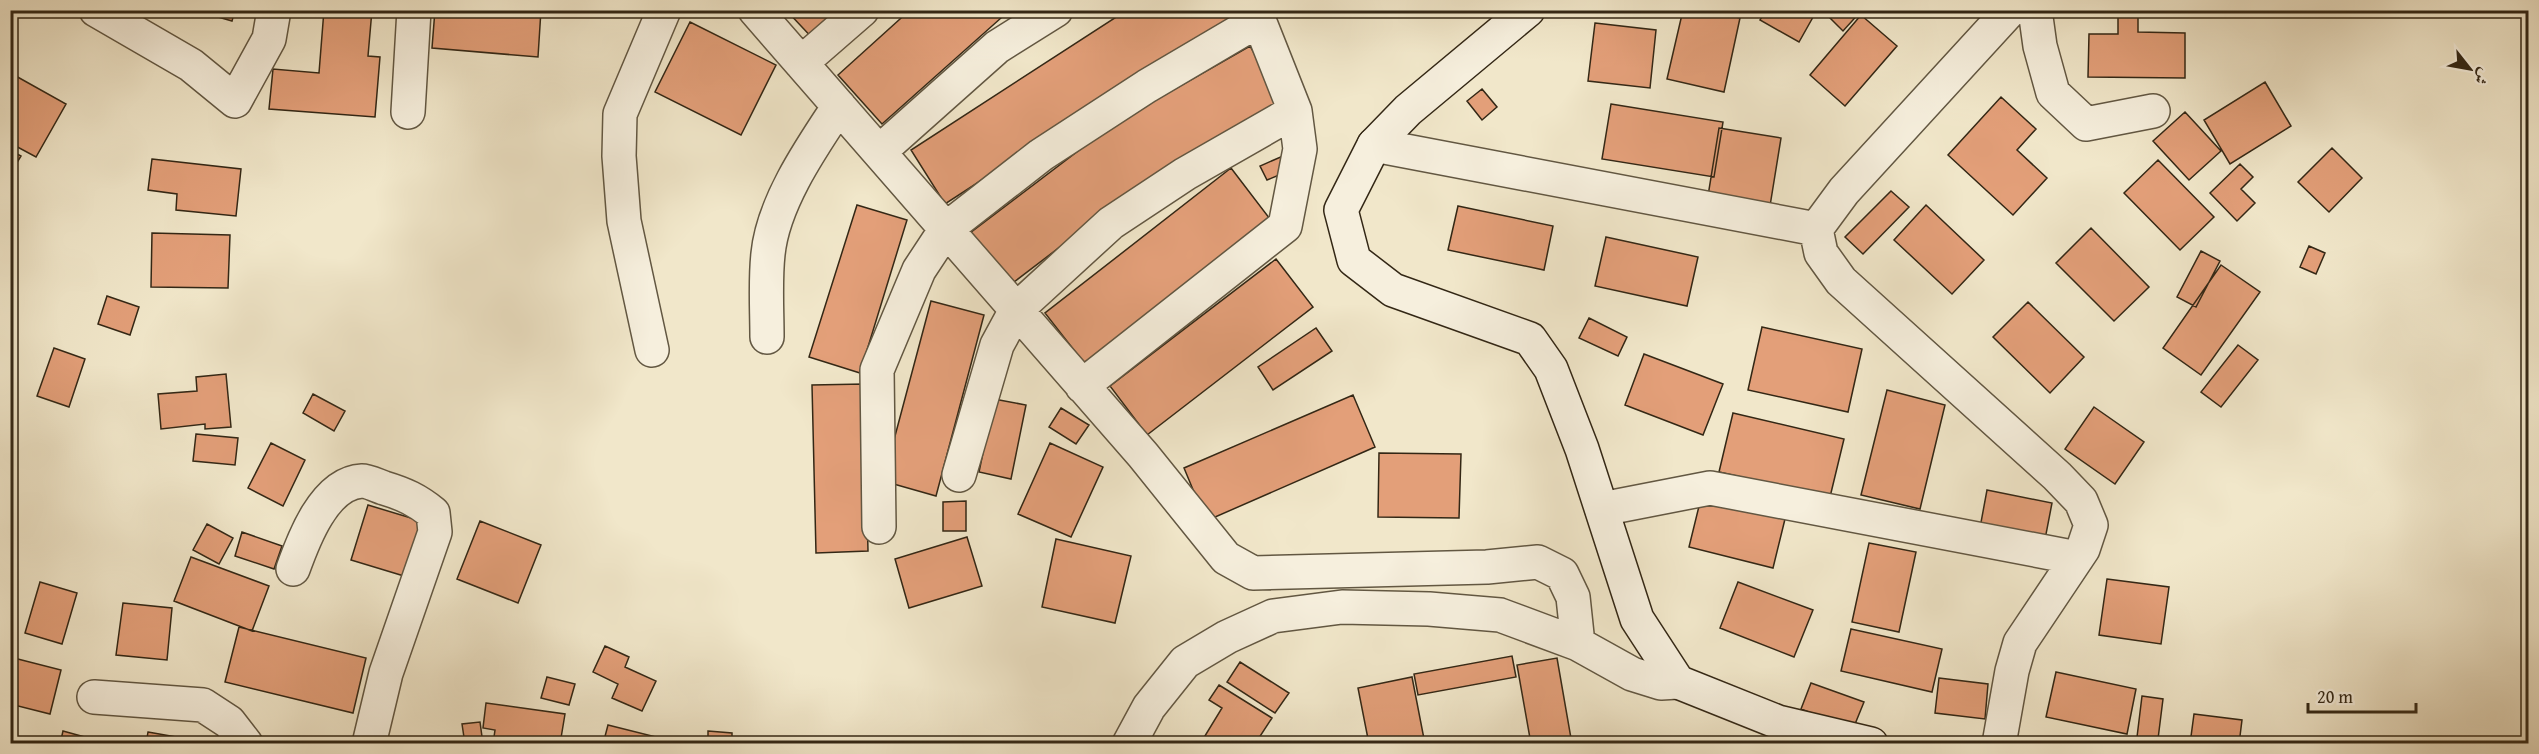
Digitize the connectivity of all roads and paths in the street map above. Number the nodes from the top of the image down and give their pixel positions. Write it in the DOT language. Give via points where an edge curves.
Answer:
graph roads {
  1 [pos="96,10"];
  2 [pos="274,10"];
  3 [pos="414,10"];
  4 [pos="664,10"];
  5 [pos="754,10"];
  6 [pos="862,10"];
  7 [pos="1056,10"];
  8 [pos="1528,10"];
  9 [pos="2010,10"];
  10 [pos="2035,10"];
  11 [pos="1257,15"];
  12 [pos="801,63"];
  13 [pos="839,106"];
  14 [pos="1295,111"];
  15 [pos="2153,111"];
  16 [pos="408,112"];
  17 [pos="1374,145"];
  18 [pos="879,152"];
  19 [pos="946,229"];
  20 [pos="1816,229"];
  21 [pos="1016,309"];
  22 [pos="767,337"];
  23 [pos="652,350"];
  24 [pos="1082,386"];
  25 [pos="958,475"];
  26 [pos="1602,509"];
  27 [pos="879,527"];
  28 [pos="2077,558"];
  29 [pos="293,569"];
  30 [pos="1578,644"];
  31 [pos="1678,682"];
  32 [pos="94,697"];
  33 [pos="246,744"];
  34 [pos="369,744"];
  35 [pos="1130,744"];
  36 [pos="1871,744"];
  37 [pos="1998,744"];
  1 -- 2 [label="street" via="191,65 235,101 269,39"];
  3 -- 16 [label="street"];
  4 -- 23 [label="street" via="620,114 624,221"];
  5 -- 12 [label="street"];
  6 -- 12 [label="street"];
  7 -- 18 [label="street" via="997,47"];
  8 -- 17 [label="street" via="1408,110"];
  9 -- 20 [label="street" via="1844,191"];
  10 -- 15 [label="street" via="2053,93 2086,124"];
  11 -- 14 [label="street"];
  11 -- 19 [label="street" via="1041,155"];
  12 -- 13 [label="street"];
  13 -- 18 [label="street"];
  13 -- 22 [label="street" via="806,155 781,210 768,253"];
  14 -- 21 [label="street" via="1185,174 1111,223"];
  14 -- 24 [label="street" via="1300,148 1285,226"];
  17 -- 20 [label="street"];
  17 -- 26 [label="street" via="1341,210 1354,260 1393,290 1530,339 1551,369"];
  18 -- 19 [label="street"];
  19 -- 21 [label="street"];
  19 -- 27 [label="street" via="919,270 877,370"];
  20 -- 28 [label="street" via="1821,253 1841,281 2081,501 2091,525"];
  21 -- 24 [label="street"];
  21 -- 25 [label="street" via="997,345"];
  24 -- 30 [label="street" via="1226,558 1253,573 1487,567 1538,562 1562,574 1573,597"];
  26 -- 28 [label="street" via="1710,488"];
  26 -- 31 [label="street" via="1637,619"];
  28 -- 37 [label="street" via="2020,643"];
  29 -- 34 [label="street" via="310,524 321,508 346,486 362,481 414,497 433,513 435,532 386,673"];
  30 -- 31 [label="street" via="1632,674 1661,683"];
  30 -- 35 [label="street" via="1500,615 1342,607 1273,616 1227,636 1185,662 1149,707"];
  31 -- 36 [label="street" via="1778,722"];
  32 -- 33 [label="street" via="203,705 229,722"];
}
